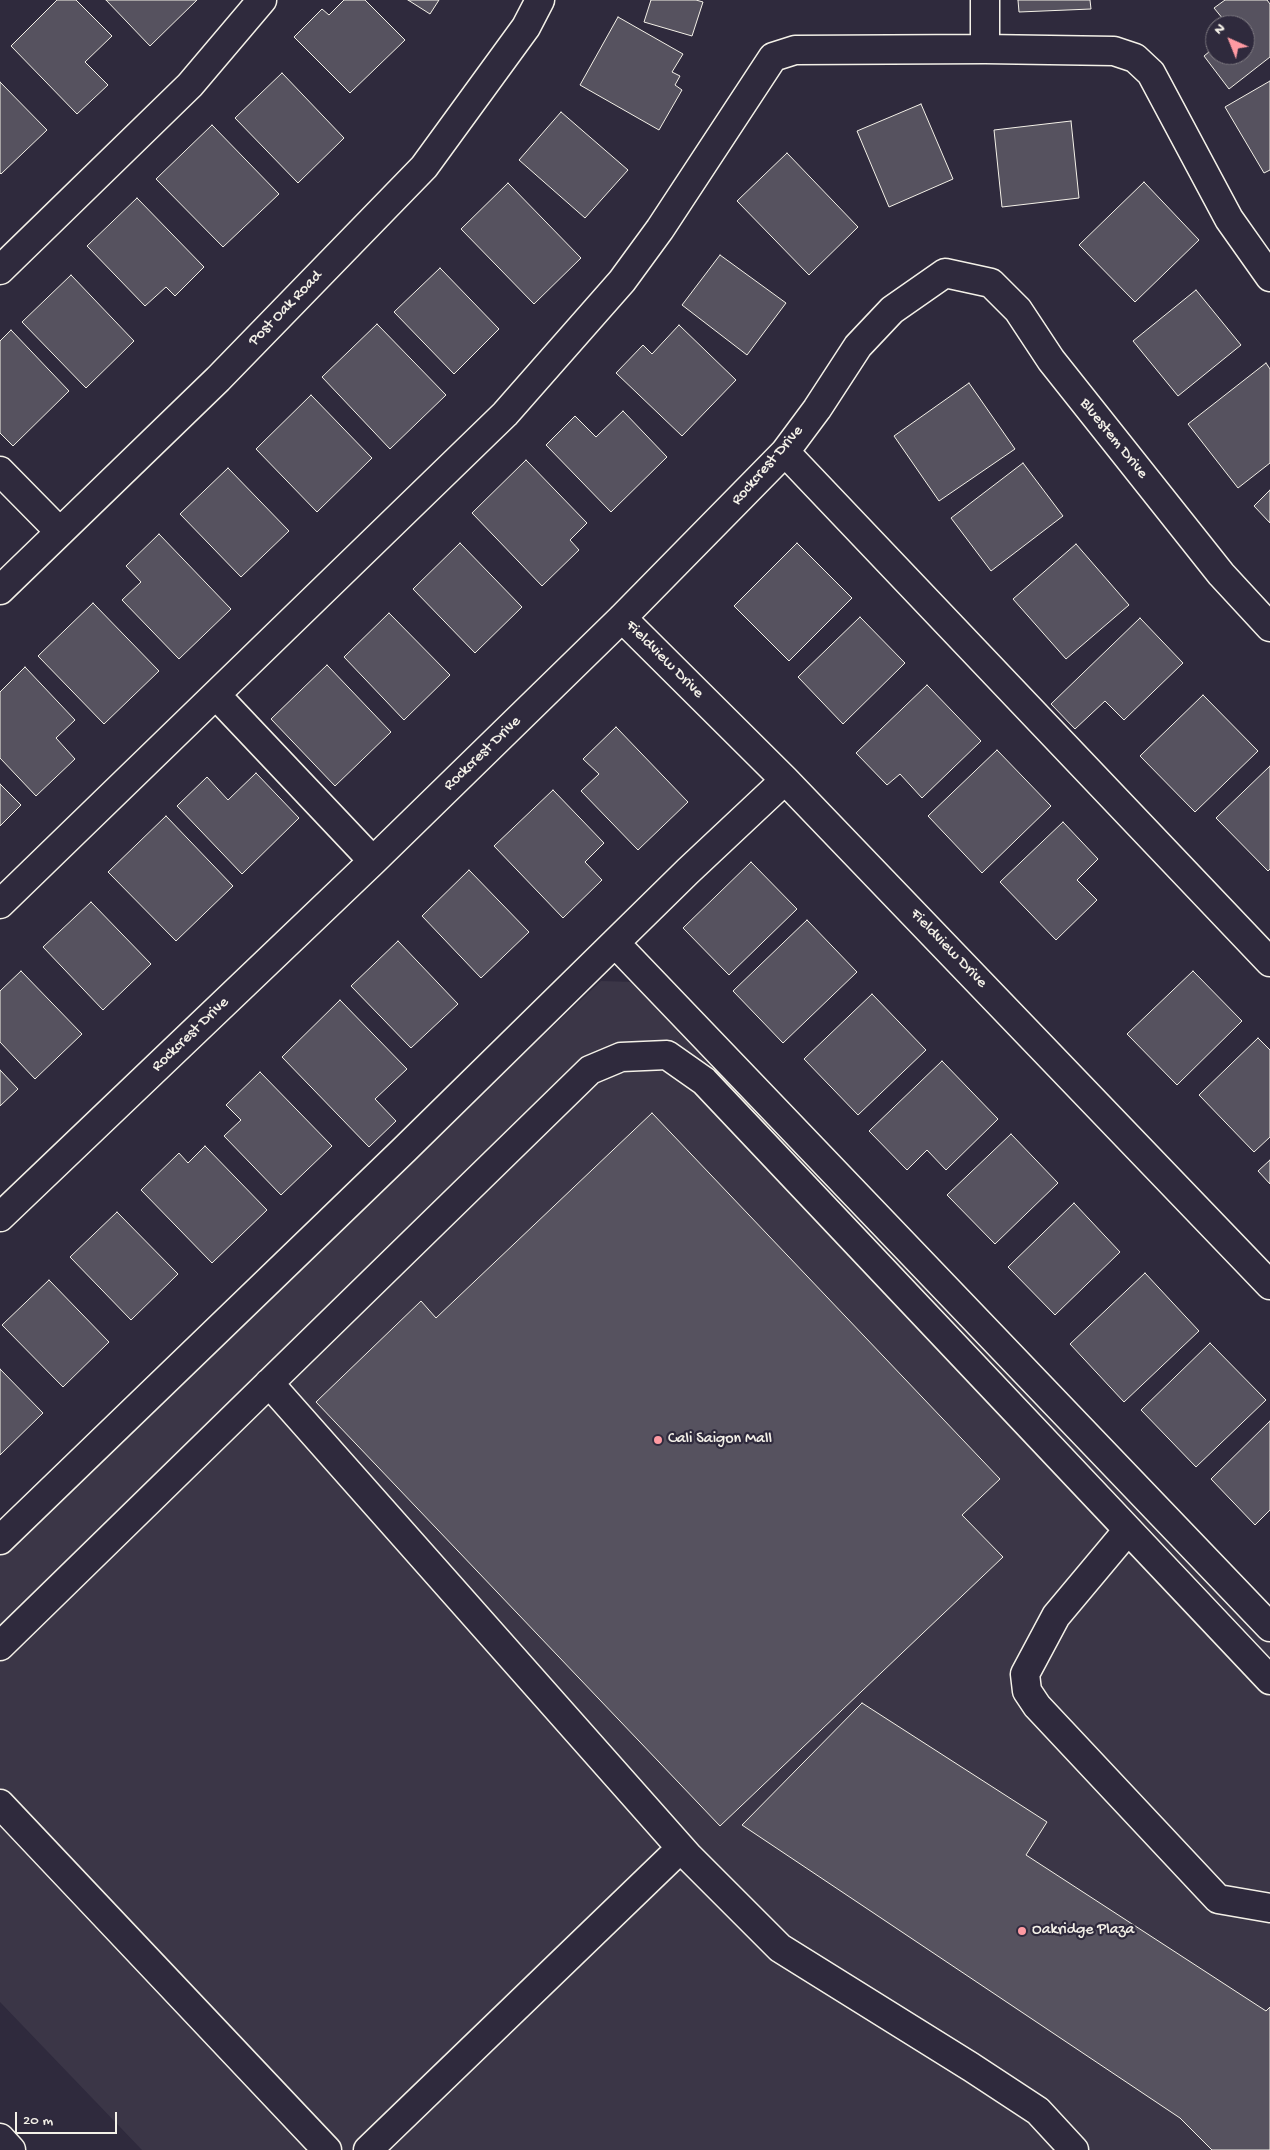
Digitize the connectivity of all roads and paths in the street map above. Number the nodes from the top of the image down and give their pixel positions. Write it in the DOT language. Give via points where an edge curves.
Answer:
graph roads {
  1 [pos="262,0"];
  2 [pos="540,0"];
  3 [pos="985,0"];
  4 [pos="985,49"];
  5 [pos="0,270"];
  6 [pos="945,273"];
  7 [pos="1270,277"];
  8 [pos="785,452"];
  9 [pos="0,471"];
  10 [pos="60,532"];
  11 [pos="0,590"];
  12 [pos="622,618"];
  13 [pos="1270,627"];
  14 [pos="216,695"];
  15 [pos="785,780"];
  16 [pos="373,861"];
  17 [pos="0,904"];
  18 [pos="615,943"];
  19 [pos="1270,962"];
  20 [pos="0,1217"];
  21 [pos="1270,1285"];
  22 [pos="269,1383"];
  23 [pos="1128,1530"];
  24 [pos="0,1540"];
  25 [pos="1270,1627"];
  26 [pos="0,1646"];
  27 [pos="1270,1680"];
  28 [pos="0,1804"];
  29 [pos="681,1848"];
  30 [pos="1270,1908"];
  31 [pos="0,2138"];
  32 [pos="11,2150"];
  33 [pos="327,2150"];
  34 [pos="368,2150"];
  35 [pos="1074,2150"];
  1 -- 5 [label="street" via="190,85"];
  2 -- 10 [label="street, Post Oak Road" via="526,26 424,167 218,379"];
  3 -- 4 [label="street"];
  4 -- 7 [label="street" via="1114,51 1134,58 1151,73 1229,219"];
  4 -- 14 [label="street" via="795,50 773,57 622,282 505,414"];
  6 -- 8 [label="street, Rockcrest Drive" via="892,310 858,346"];
  6 -- 13 [label="street, Bluestem Drive" via="991,283 1018,310 1051,360 1221,574"];
  8 -- 12 [label="street, Rockcrest Drive"];
  8 -- 19 [label="street"];
  9 -- 10 [label="street"];
  10 -- 11 [label="street, Post Oak Road"];
  12 -- 15 [label="street, Fieldview Drive"];
  12 -- 16 [label="street, Rockcrest Drive"];
  14 -- 16 [label="street"];
  14 -- 17 [label="street"];
  15 -- 18 [label="street"];
  15 -- 21 [label="street, Fieldview Drive"];
  16 -- 20 [label="street, Rockcrest Drive"];
  18 -- 24 [label="street"];
  18 -- 25 [label="street"];
  22 -- 23 [label="street" via="590,1070 621,1058 667,1055 704,1081"];
  22 -- 26 [label="street"];
  22 -- 29 [label="street"];
  23 -- 27 [label="street"];
  23 -- 30 [label="street" via="1056,1616 1025,1674 1027,1691 1037,1706 1218,1899"];
  28 -- 33 [label="street"];
  29 -- 34 [label="street"];
  29 -- 35 [label="street" via="780,1948 1038,2111"];
  31 -- 32 [label="street"];
}
